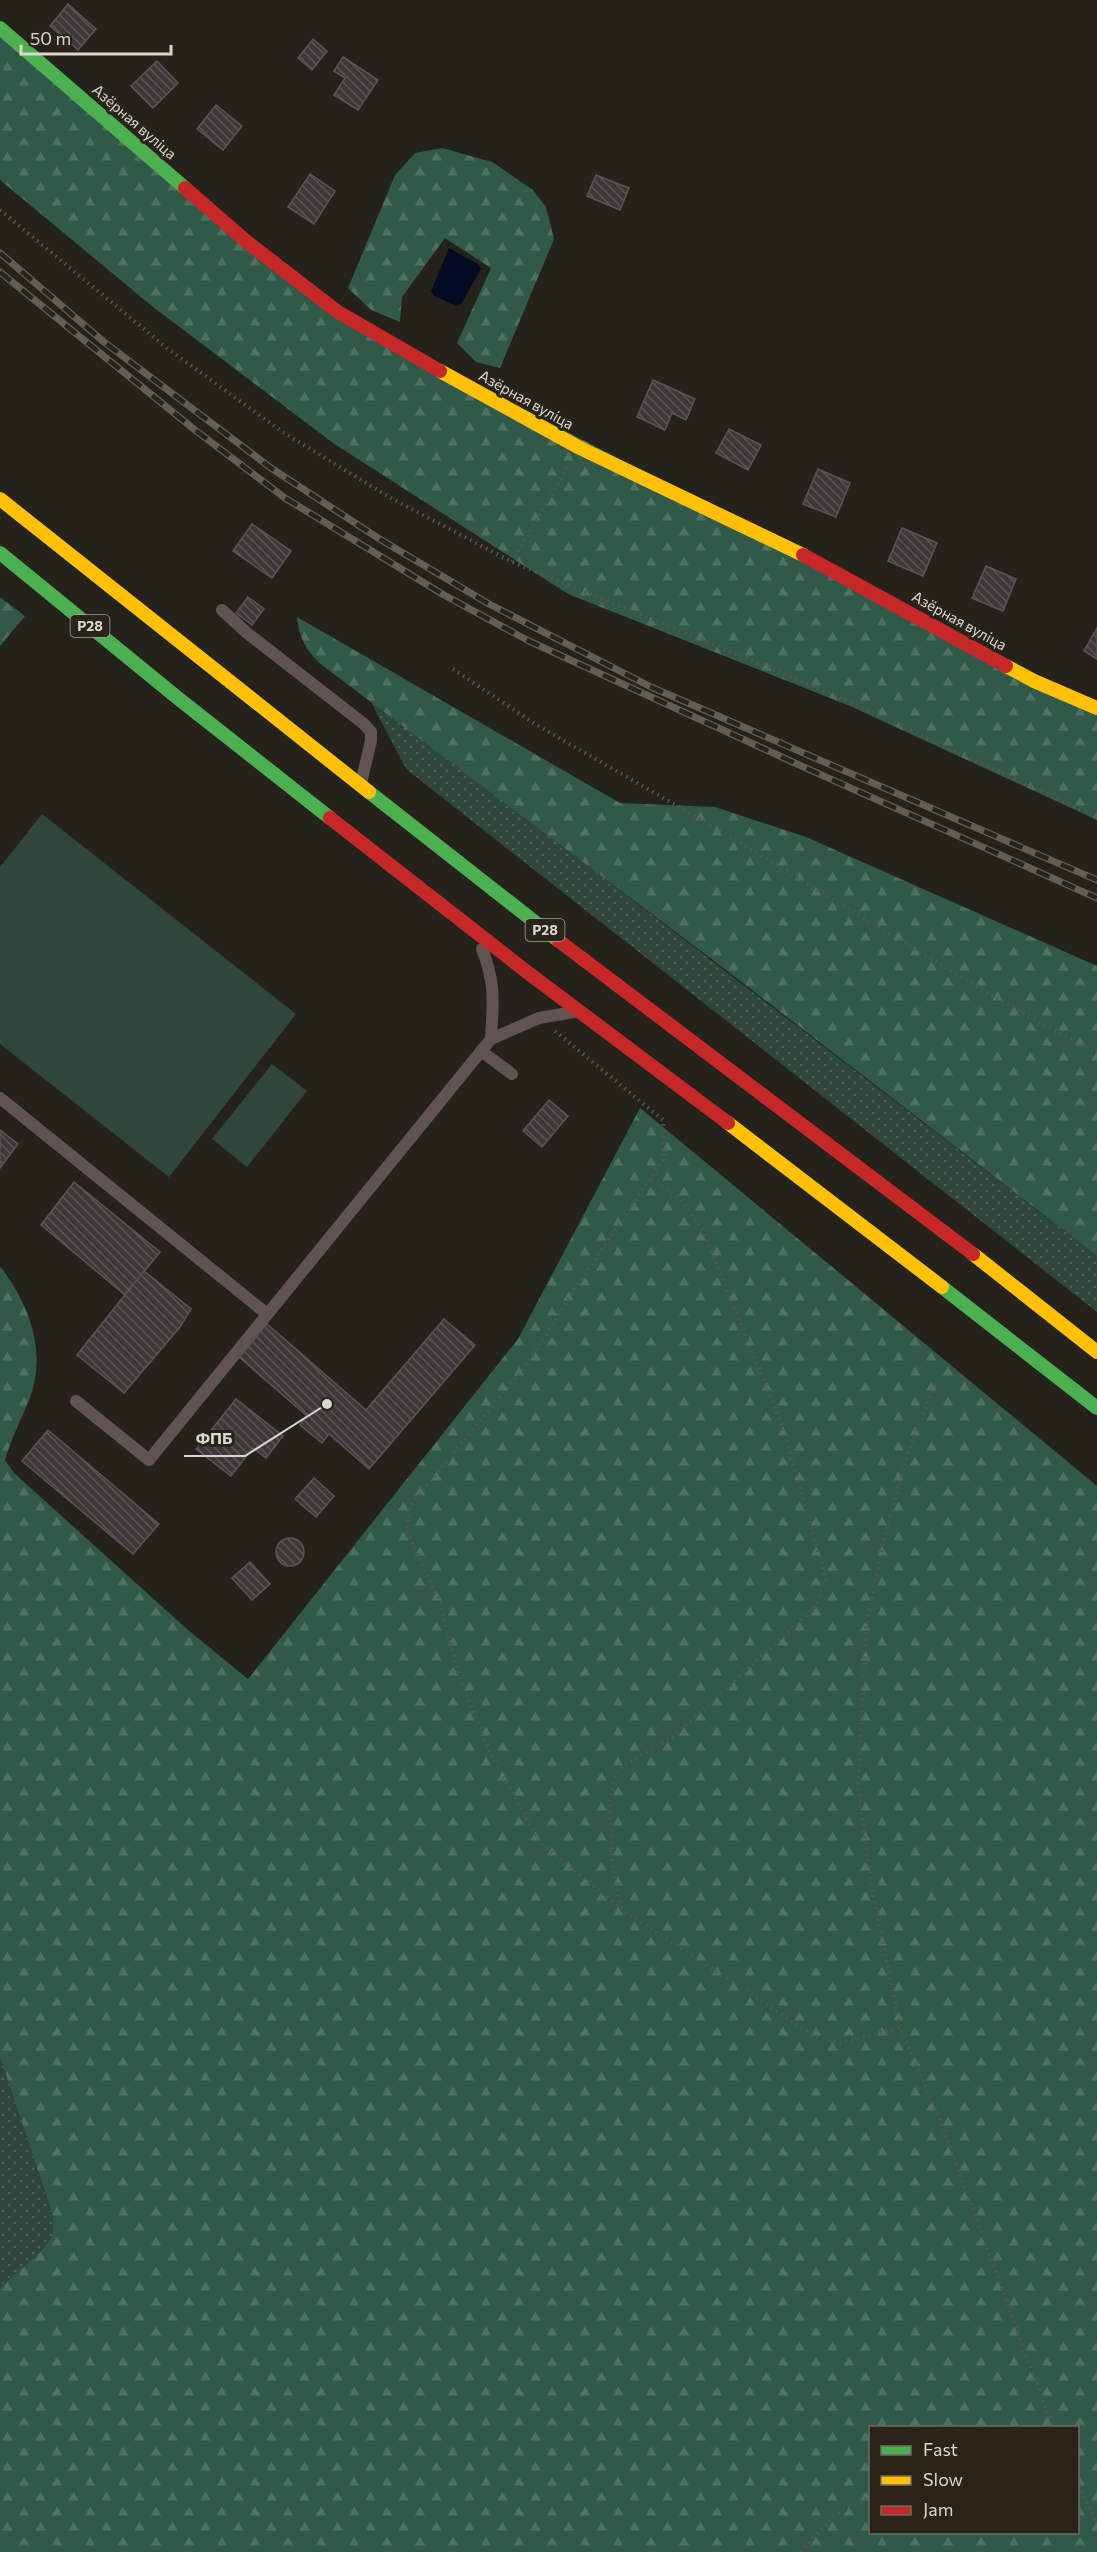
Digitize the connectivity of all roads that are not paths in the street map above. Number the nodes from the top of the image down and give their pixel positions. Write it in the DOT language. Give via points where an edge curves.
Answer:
graph roads {
  1 [pos="0,28"];
  2 [pos="0,499"];
  3 [pos="0,554"];
  4 [pos="222,610"];
  5 [pos="1097,708"];
  6 [pos="361,785"];
  7 [pos="474,929"];
  8 [pos="582,1011"];
  9 [pos="491,1039"];
  10 [pos="481,1051"];
  11 [pos="512,1074"];
  12 [pos="0,1098"];
  13 [pos="267,1314"];
  14 [pos="1097,1352"];
  15 [pos="76,1401"];
  16 [pos="1097,1408"];
  1 -- 5 [label="main road, Азёрная вуліца" via="247,242 338,312 580,448 805,556 1034,681"];
  2 -- 6 [label="main road, Р28"];
  3 -- 7 [label="main road, Р28"];
  4 -- 6 [label="lane" via="371,732"];
  6 -- 14 [label="main road, Р28"];
  7 -- 8 [label="main road, Р28"];
  7 -- 9 [label="lane" via="494,988"];
  8 -- 9 [label="lane" via="539,1018"];
  8 -- 16 [label="main road, Р28"];
  9 -- 10 [label="lane"];
  10 -- 11 [label="lane"];
  10 -- 13 [label="lane"];
  12 -- 13 [label="lane"];
  13 -- 15 [label="lane" via="149,1460"];
}
